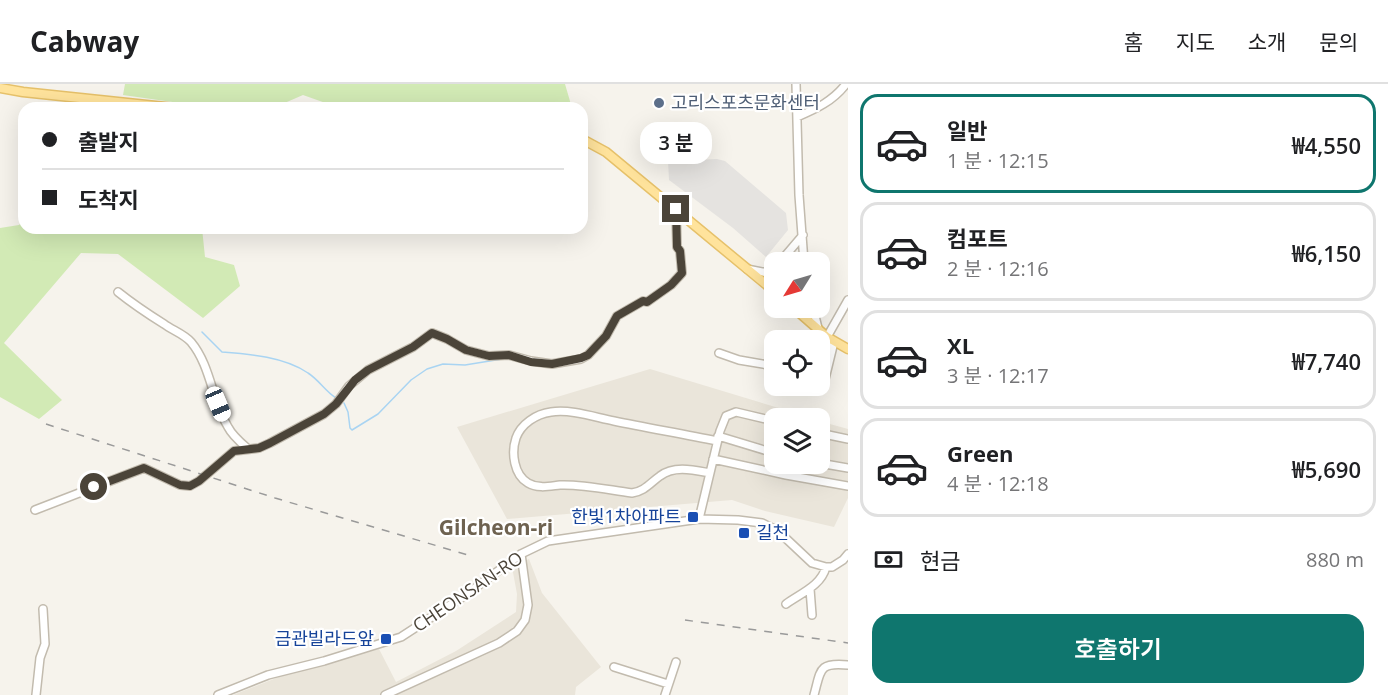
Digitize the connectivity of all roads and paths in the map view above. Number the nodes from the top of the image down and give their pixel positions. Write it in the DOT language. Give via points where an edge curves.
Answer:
graph roads {
  1 [pos="796,84"];
  2 [pos="846,84"];
  3 [pos="0,88"];
  4 [pos="118,102"];
  5 [pos="797,117"];
  6 [pos="588,142"];
  7 [pos="676,209"];
  8 [pos="803,235"];
  9 [pos="790,252"];
  10 [pos="804,252"];
  11 [pos="745,268"];
  12 [pos="764,272"];
  13 [pos="764,283"];
  14 [pos="118,292"];
  15 [pos="848,300"];
  16 [pos="806,318"];
  17 [pos="816,318"];
  18 [pos="818,328"];
  19 [pos="831,340"];
  20 [pos="848,349"];
  21 [pos="830,351"];
  22 [pos="719,353"];
  23 [pos="764,364"];
  24 [pos="764,419"];
  25 [pos="830,435"];
  26 [pos="718,439"];
  27 [pos="848,439"];
  28 [pos="247,448"];
  29 [pos="764,450"];
  30 [pos="713,459"];
  31 [pos="830,465"];
  32 [pos="848,468"];
  33 [pos="710,473"];
  34 [pos="786,476"];
  35 [pos="848,486"];
  36 [pos="35,510"];
  37 [pos="699,519"];
  38 [pos="521,554"];
  39 [pos="848,554"];
  40 [pos="826,567"];
  41 [pos="810,590"];
  42 [pos="786,604"];
  43 [pos="43,609"];
  44 [pos="812,615"];
  45 [pos="676,662"];
  46 [pos="848,665"];
  47 [pos="614,667"];
  48 [pos="668,684"];
  49 [pos="36,695"];
  50 [pos="218,695"];
  51 [pos="385,695"];
  52 [pos="666,695"];
  53 [pos="814,695"];
  1 -- 5 [label="street"];
  2 -- 5 [label="street" via="838,95"];
  3 -- 4 [label="main road"];
  5 -- 8 [label="street"];
  6 -- 7 [label="main road" via="606,152"];
  7 -- 11 [label="main road"];
  7 -- 28 [label="street" via="682,273 647,302 617,316 606,336 588,355 552,364 531,362 466,350 432,333 368,370 324,414 259,448"];
  8 -- 9 [label="street"];
  8 -- 10 [label="street"];
  11 -- 12 [label="street"];
  11 -- 13 [label="main road"];
  14 -- 28 [label="street" via="190,340 228,428"];
  15 -- 19 [label="street"];
  16 -- 18 [label="main road"];
  17 -- 18 [label="street"];
  18 -- 19 [label="main road"];
  19 -- 20 [label="main road"];
  19 -- 21 [label="street"];
  22 -- 23 [label="street"];
  24 -- 26 [label="street" via="731,413 726,416"];
  25 -- 27 [label="street"];
  26 -- 29 [label="street"];
  26 -- 30 [label="street"];
  26 -- 33 [label="street" via="551,412 521,428 513,453 522,478 538,487 564,485 632,493 641,492 663,473 692,469"];
  28 -- 36 [label="street" via="234,451 190,486 144,468"];
  30 -- 33 [label="street"];
  30 -- 34 [label="street"];
  31 -- 32 [label="street"];
  33 -- 37 [label="street"];
  34 -- 35 [label="street"];
  37 -- 38 [label="street, CHEONSAN-RO" via="548,541"];
  37 -- 40 [label="street, CHEONSAN-RO" via="762,523 778,531 812,563"];
  38 -- 50 [label="street, CHEONSAN-RO" via="401,637 268,675"];
  38 -- 51 [label="street" via="528,605 525,620 517,631"];
  39 -- 40 [label="street" via="832,567"];
  40 -- 41 [label="street"];
  41 -- 42 [label="street"];
  41 -- 44 [label="street"];
  43 -- 49 [label="street" via="45,644"];
  45 -- 48 [label="street"];
  46 -- 53 [label="street" via="826,666"];
  47 -- 48 [label="street"];
  48 -- 52 [label="street"];
}
